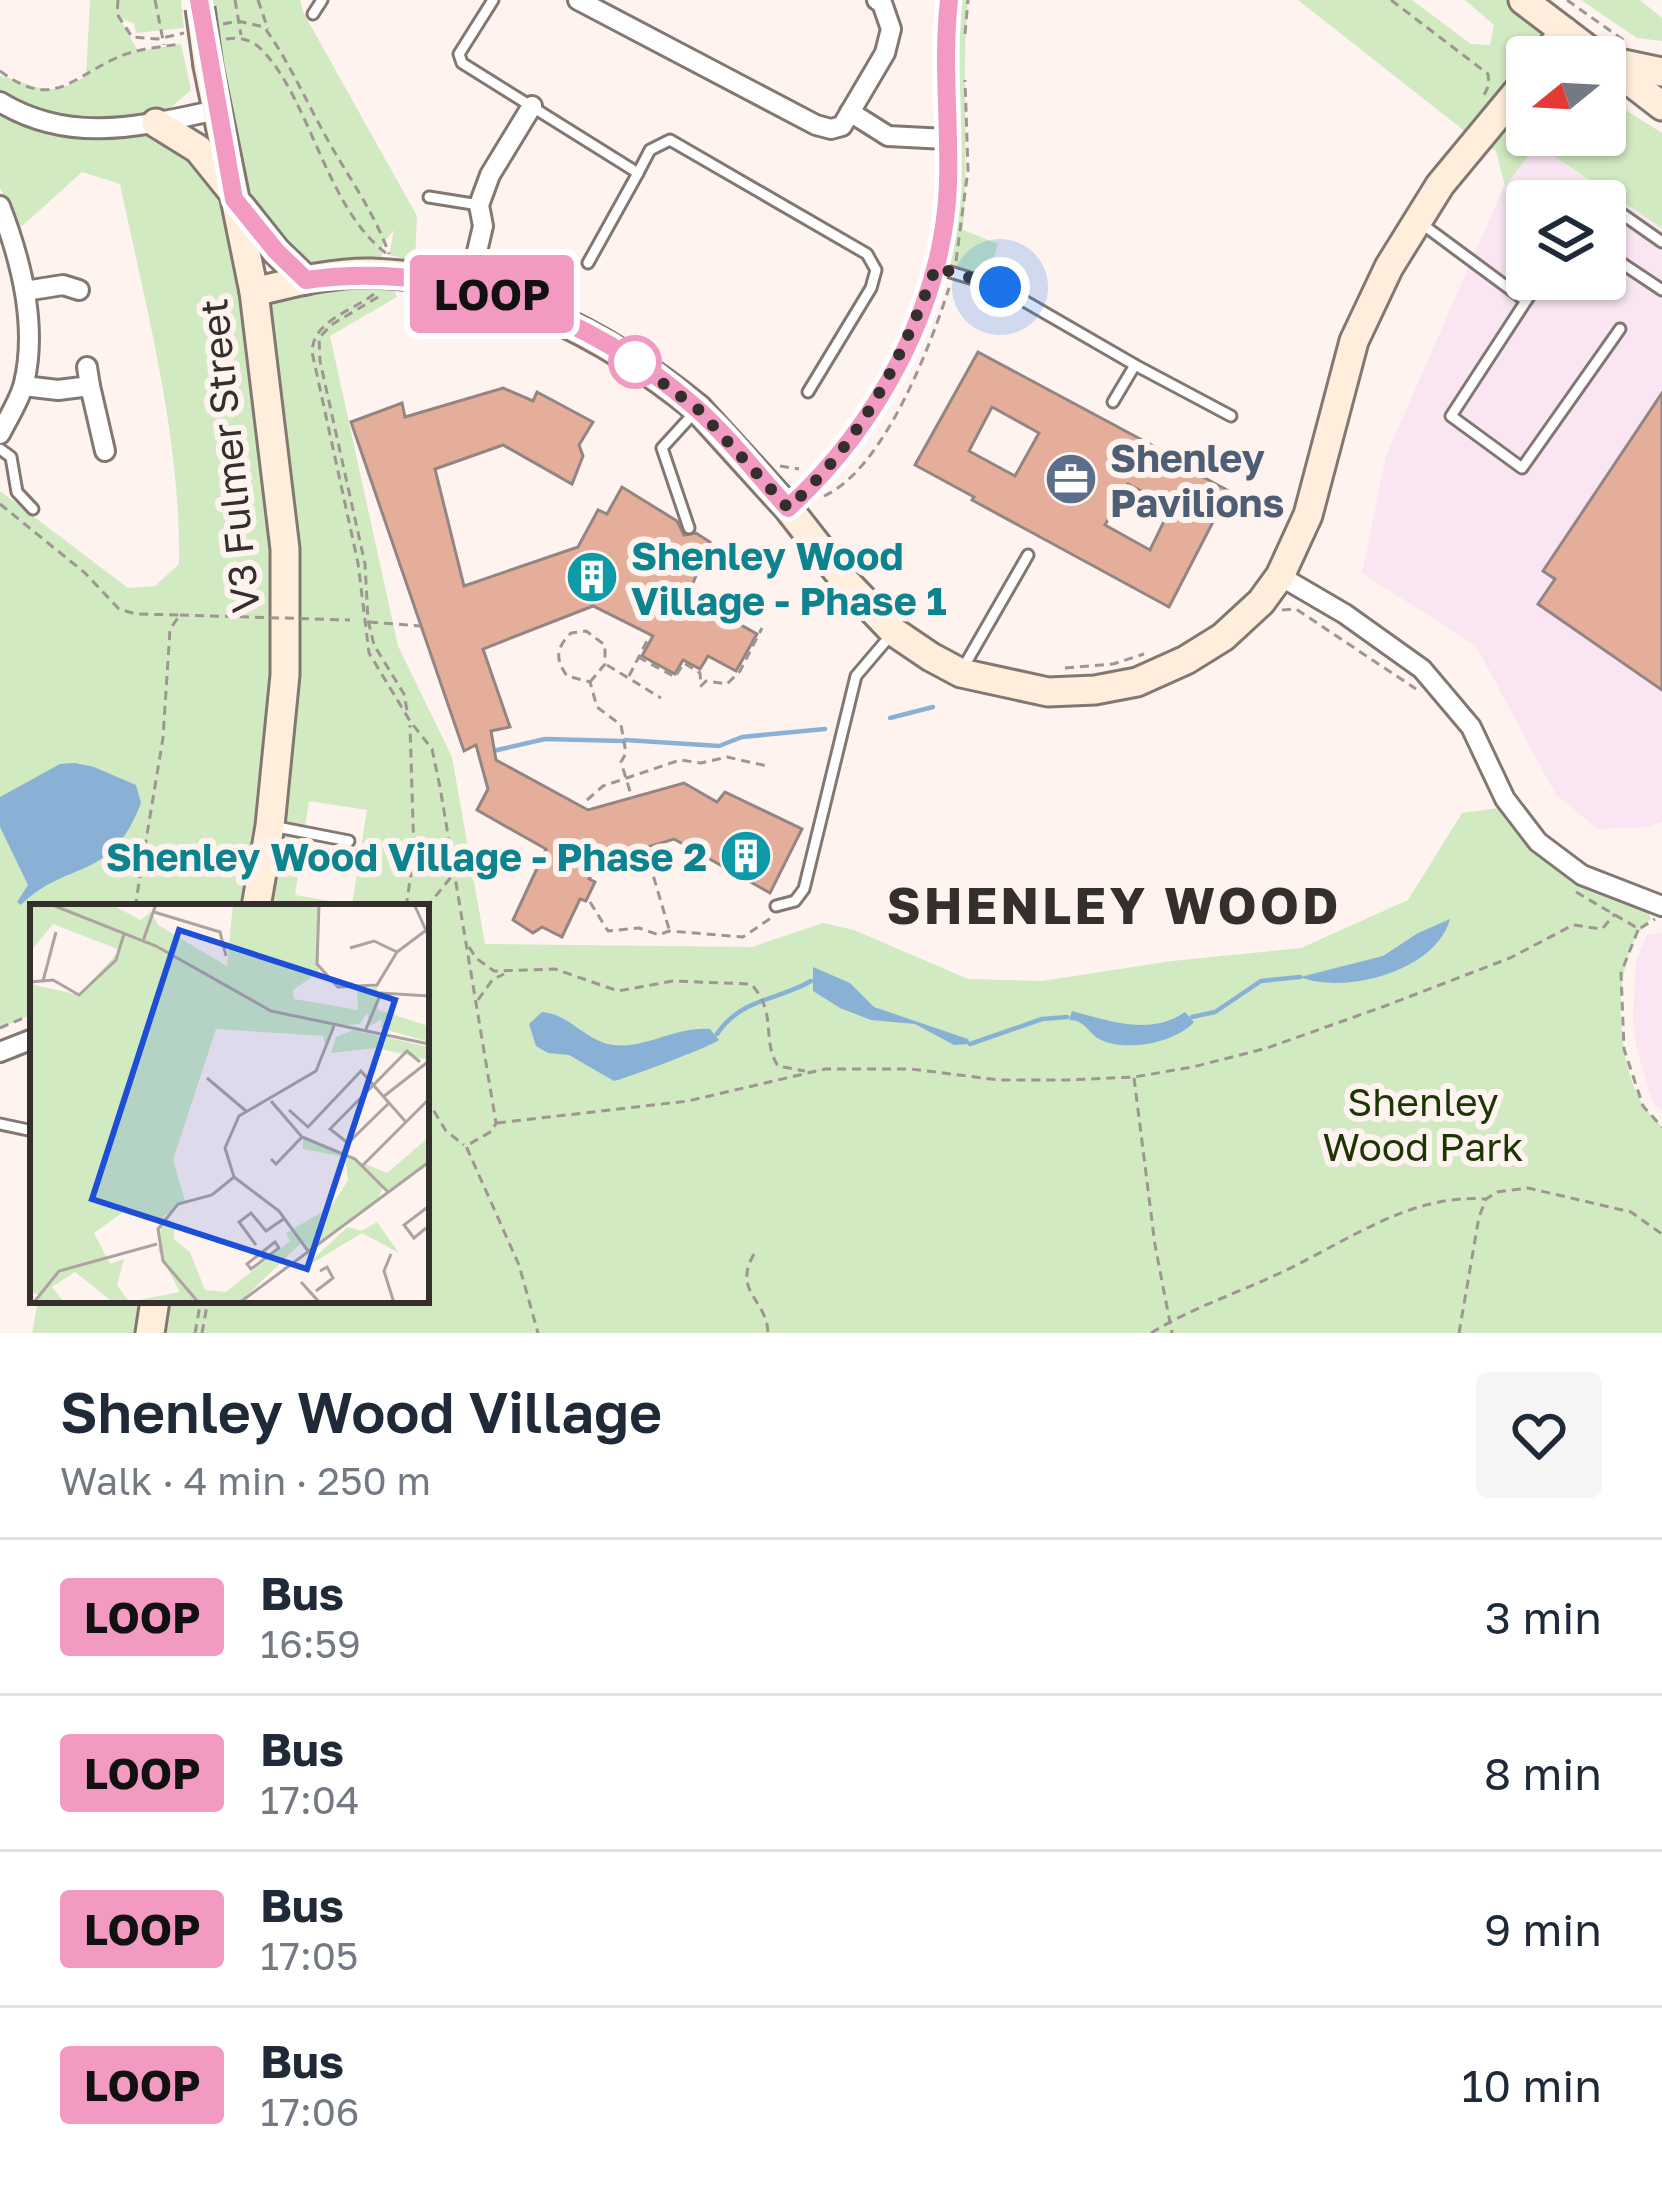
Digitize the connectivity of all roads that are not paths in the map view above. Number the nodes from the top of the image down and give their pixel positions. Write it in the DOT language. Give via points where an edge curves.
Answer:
graph roads {
  1 [pos="322,0"];
  2 [pos="493,0"];
  3 [pos="578,0"];
  4 [pos="949,0"];
  5 [pos="1523,0"];
  6 [pos="881,1"];
  7 [pos="313,14"];
  8 [pos="204,15"];
  9 [pos="1564,31"];
  10 [pos="1560,36"];
  11 [pos="1571,36"];
  12 [pos="1626,73"];
  13 [pos="1655,89"];
  14 [pos="0,102"];
  15 [pos="532,106"];
  16 [pos="1506,106"];
  17 [pos="217,110"];
  18 [pos="850,112"];
  19 [pos="156,123"];
  20 [pos="946,139"];
  21 [pos="638,173"];
  22 [pos="234,196"];
  23 [pos="429,197"];
  24 [pos="0,206"];
  25 [pos="479,206"];
  26 [pos="1626,218"];
  27 [pos="1418,221"];
  28 [pos="1662,242"];
  29 [pos="587,263"];
  30 [pos="1626,266"];
  31 [pos="936,267"];
  32 [pos="306,280"];
  33 [pos="68,282"];
  34 [pos="469,286"];
  35 [pos="1662,290"];
  36 [pos="25,291"];
  37 [pos="254,292"];
  38 [pos="1526,301"];
  39 [pos="1620,329"];
  40 [pos="1135,364"];
  41 [pos="24,386"];
  42 [pos="808,392"];
  43 [pos="1114,402"];
  44 [pos="698,409"];
  45 [pos="1231,416"];
  46 [pos="0,434"];
  47 [pos="0,448"];
  48 [pos="105,451"];
  49 [pos="788,508"];
  50 [pos="33,509"];
  51 [pos="688,528"];
  52 [pos="1028,555"];
  53 [pos="1280,576"];
  54 [pos="894,632"];
  55 [pos="961,673"];
  56 [pos="270,826"];
  57 [pos="349,841"];
  58 [pos="257,904"];
  59 [pos="776,906"];
  60 [pos="1659,906"];
  61 [pos="30,1040"];
  62 [pos="0,1052"];
  63 [pos="0,1124"];
  64 [pos="30,1129"];
  65 [pos="155,1303"];
  66 [pos="150,1333"];
  1 -- 7 [label="lane"];
  2 -- 15 [label="lane" via="458,59"];
  3 -- 18 [label="street" via="816,125 842,126"];
  4 -- 20 [label="street"];
  5 -- 9 [label="street"];
  6 -- 18 [label="street" via="891,28 885,53"];
  8 -- 17 [label="street, V3 Fulmer Street, bridge"];
  9 -- 10 [label="street"];
  9 -- 11 [label="street"];
  12 -- 13 [label="street"];
  14 -- 19 [label="street" via="64,129"];
  15 -- 21 [label="lane"];
  15 -- 25 [label="street"];
  16 -- 27 [label="street"];
  17 -- 19 [label="street"];
  17 -- 22 [label="street, V3 Fulmer Street"];
  18 -- 20 [label="street" via="888,136"];
  19 -- 22 [label="street" via="198,149"];
  20 -- 31 [label="street"];
  21 -- 29 [label="lane"];
  21 -- 42 [label="lane" via="650,150 670,140 867,254 876,270 871,288"];
  22 -- 32 [label="street"];
  22 -- 37 [label="street, V3 Fulmer Street"];
  23 -- 25 [label="lane"];
  24 -- 36 [label="street"];
  25 -- 34 [label="street" via="483,226"];
  26 -- 28 [label="lane"];
  27 -- 38 [label="lane"];
  27 -- 53 [label="street" via="1354,341 1308,515"];
  30 -- 35 [label="lane"];
  31 -- 40 [label="lane" via="1000,287"];
  31 -- 49 [label="street" via="880,394"];
  32 -- 34 [label="street" via="380,265"];
  32 -- 37 [label="street"];
  33 -- 36 [label="street"];
  34 -- 44 [label="street" via="579,328"];
  36 -- 41 [label="street"];
  37 -- 56 [label="street, V3 Fulmer Street" via="285,549 285,675"];
  38 -- 39 [label="lane" via="1451,416 1522,468"];
  40 -- 43 [label="lane"];
  40 -- 45 [label="lane"];
  41 -- 46 [label="street"];
  41 -- 48 [label="street" via="58,390 88,376"];
  44 -- 49 [label="street"];
  44 -- 51 [label="lane" via="662,448"];
  47 -- 50 [label="lane"];
  49 -- 54 [label="street"];
  52 -- 55 [label="lane"];
  53 -- 55 [label="street" via="1223,637 1137,682 1048,692"];
  53 -- 60 [label="street" via="1422,669 1471,727 1505,799 1538,842 1582,875"];
  54 -- 55 [label="street"];
  54 -- 59 [label="lane" via="856,676 804,889 795,902"];
  56 -- 57 [label="lane"];
  56 -- 58 [label="street, V3 Fulmer Street"];
  61 -- 62 [label="street"];
  63 -- 64 [label="lane"];
  65 -- 66 [label="street"];
}
